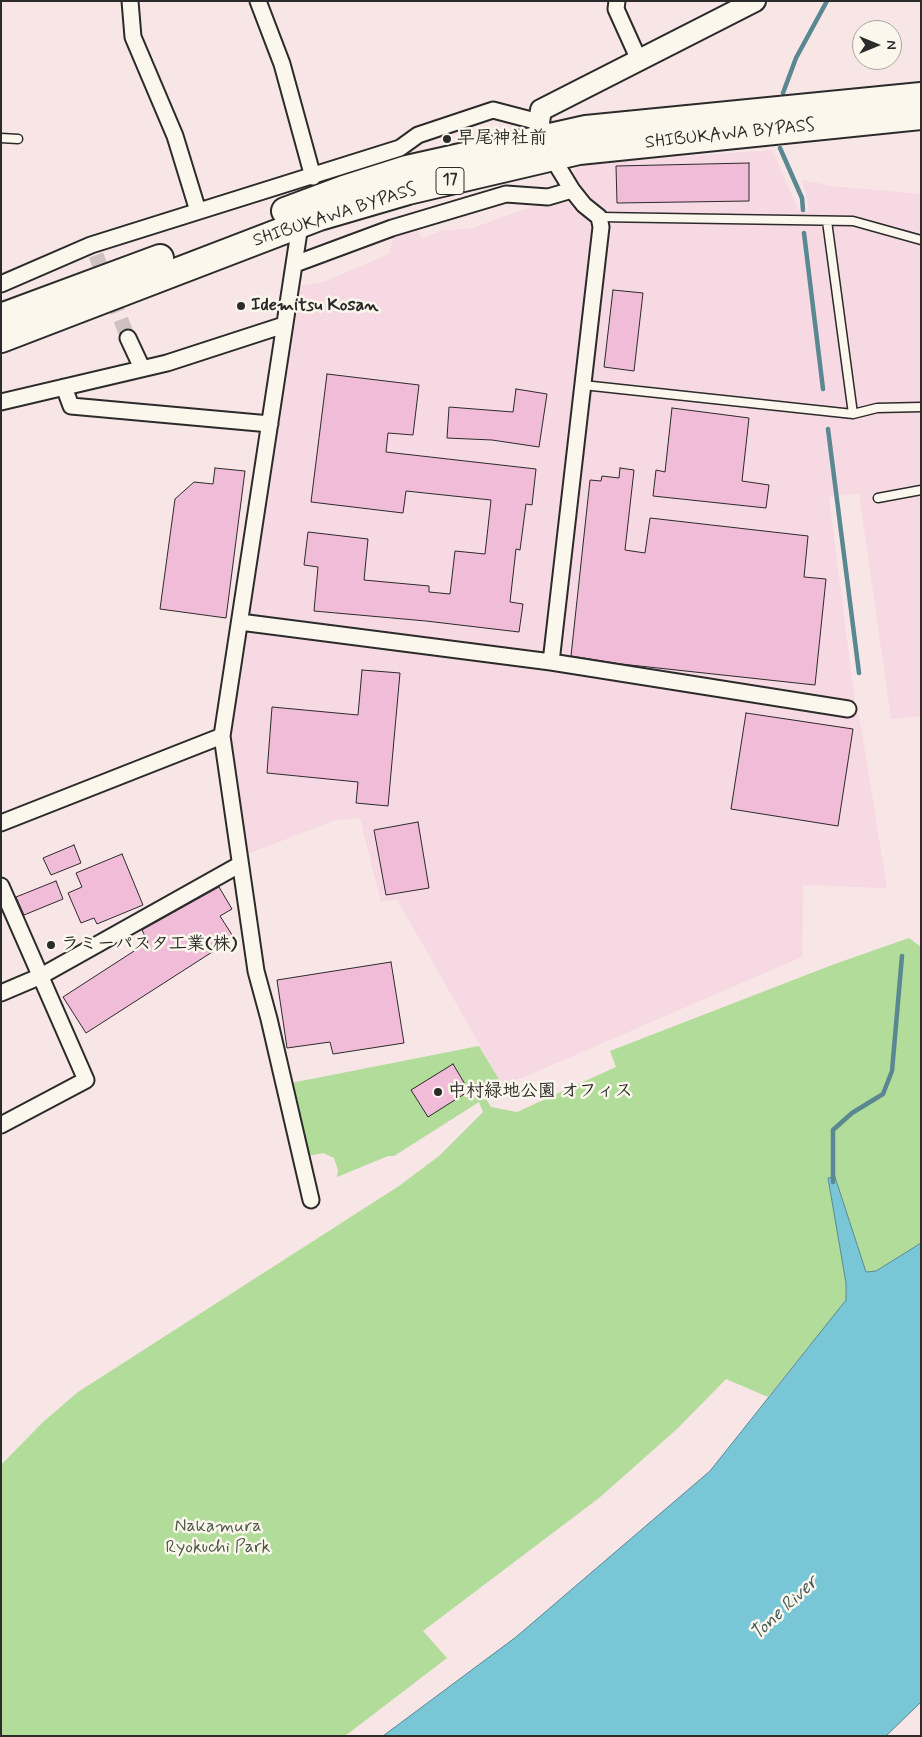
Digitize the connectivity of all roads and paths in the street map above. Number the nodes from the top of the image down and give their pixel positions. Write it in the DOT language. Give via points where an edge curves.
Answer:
graph roads {
  1 [pos="130,1"];
  2 [pos="258,1"];
  3 [pos="617,1"];
  4 [pos="755,1"];
  5 [pos="639,60"];
  6 [pos="921,96"];
  7 [pos="921,116"];
  8 [pos="1,138"];
  9 [pos="18,139"];
  10 [pos="544,139"];
  11 [pos="313,177"];
  12 [pos="572,190"];
  13 [pos="198,211"];
  14 [pos="599,217"];
  15 [pos="827,220"];
  16 [pos="300,225"];
  17 [pos="921,240"];
  18 [pos="294,264"];
  19 [pos="1,284"];
  20 [pos="1,317"];
  21 [pos="284,325"];
  22 [pos="128,338"];
  23 [pos="1,339"];
  24 [pos="142,368"];
  25 [pos="583,385"];
  26 [pos="64,387"];
  27 [pos="1,402"];
  28 [pos="921,407"];
  29 [pos="853,414"];
  30 [pos="270,424"];
  31 [pos="921,490"];
  32 [pos="878,498"];
  33 [pos="240,622"];
  34 [pos="551,662"];
  35 [pos="848,709"];
  36 [pos="222,736"];
  37 [pos="1,823"];
  38 [pos="240,864"];
  39 [pos="1,886"];
  40 [pos="41,976"];
  41 [pos="1,993"];
  42 [pos="1,1125"];
  43 [pos="311,1200"];
  1 -- 13 [label="street" via="133,37 175,136"];
  2 -- 11 [label="street" via="282,64"];
  3 -- 5 [label="street" via="616,9"];
  4 -- 5 [label="street"];
  5 -- 10 [label="street" via="542,110"];
  6 -- 10 [label="highway, SHIBUKAWA BYPASS / 17" via="586,129"];
  7 -- 10 [label="highway, SHIBUKAWA BYPASS / 17" via="579,151"];
  8 -- 9 [label="lane"];
  10 -- 11 [label="street" via="493,110 418,135 400,148"];
  10 -- 12 [label="street"];
  10 -- 16 [label="highway, SHIBUKAWA BYPASS / 17" via="408,191"];
  10 -- 20 [label="highway, SHIBUKAWA BYPASS / 17" via="407,170 344,189"];
  11 -- 13 [label="street"];
  12 -- 14 [label="street"];
  12 -- 18 [label="street" via="548,196 506,194 392,228"];
  13 -- 19 [label="street"];
  14 -- 15 [label="lane"];
  14 -- 25 [label="street" via="601,227"];
  15 -- 17 [label="lane" via="853,220"];
  15 -- 29 [label="lane"];
  16 -- 18 [label="street"];
  16 -- 23 [label="highway, SHIBUKAWA BYPASS / 17"];
  18 -- 21 [label="street"];
  21 -- 24 [label="street"];
  21 -- 30 [label="street"];
  22 -- 24 [label="street"];
  24 -- 26 [label="street"];
  25 -- 29 [label="lane"];
  25 -- 34 [label="street"];
  26 -- 27 [label="street"];
  26 -- 30 [label="street" via="71,406"];
  28 -- 29 [label="lane" via="877,408"];
  30 -- 33 [label="street"];
  31 -- 32 [label="lane"];
  33 -- 34 [label="street"];
  33 -- 36 [label="street"];
  34 -- 35 [label="street"];
  36 -- 37 [label="street"];
  36 -- 38 [label="street"];
  38 -- 40 [label="street"];
  38 -- 43 [label="street" via="256,971"];
  39 -- 40 [label="street"];
  40 -- 41 [label="street"];
  40 -- 42 [label="street" via="86,1080"];
}
